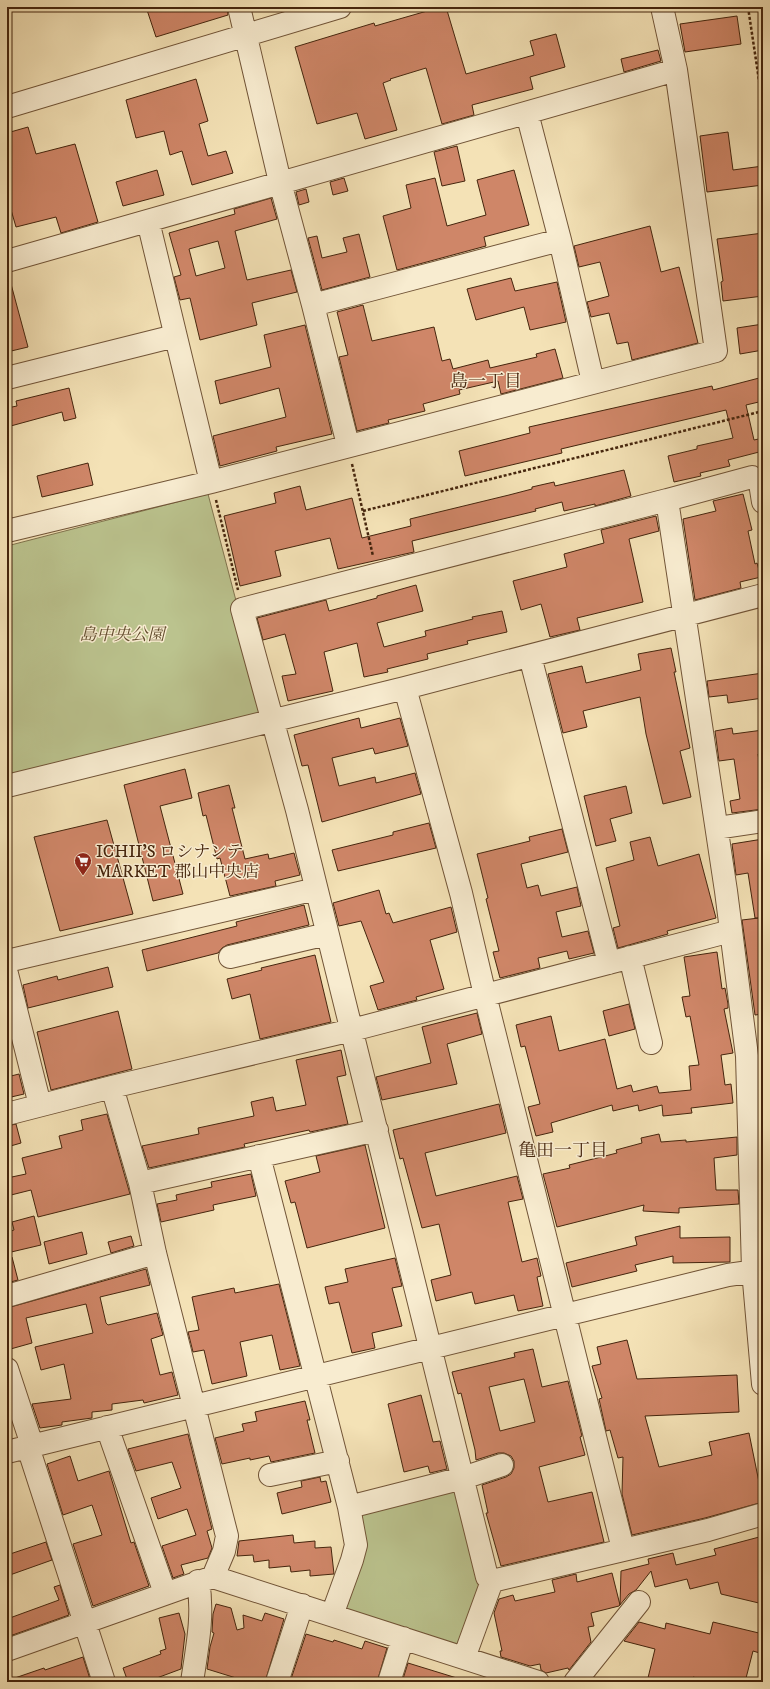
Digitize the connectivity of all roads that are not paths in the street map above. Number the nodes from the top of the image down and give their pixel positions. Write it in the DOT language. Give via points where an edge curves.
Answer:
graph roads {
  1 [pos="239,7"];
  2 [pos="340,7"];
  3 [pos="662,7"];
  4 [pos="247,35"];
  5 [pos="676,70"];
  6 [pos="7,107"];
  7 [pos="527,113"];
  8 [pos="280,182"];
  9 [pos="148,221"];
  10 [pos="560,240"];
  11 [pos="7,260"];
  12 [pos="313,305"];
  13 [pos="176,336"];
  14 [pos="7,378"];
  15 [pos="593,382"];
  16 [pos="350,454"];
  17 [pos="211,482"];
  18 [pos="667,500"];
  19 [pos="763,502"];
  20 [pos="7,531"];
  21 [pos="763,596"];
  22 [pos="685,616"];
  23 [pos="530,656"];
  24 [pos="406,688"];
  25 [pos="273,720"];
  26 [pos="7,786"];
  27 [pos="763,821"];
  28 [pos="717,828"];
  29 [pos="316,889"];
  30 [pos="731,931"];
  31 [pos="327,934"];
  32 [pos="230,957"];
  33 [pos="630,957"];
  34 [pos="7,961"];
  35 [pos="609,963"];
  36 [pos="7,974"];
  37 [pos="485,995"];
  38 [pos="352,1030"];
  39 [pos="651,1043"];
  40 [pos="755,1054"];
  41 [pos="112,1087"];
  42 [pos="40,1105"];
  43 [pos="7,1114"];
  44 [pos="377,1130"];
  45 [pos="259,1156"];
  46 [pos="140,1183"];
  47 [pos="155,1253"];
  48 [pos="758,1270"];
  49 [pos="7,1296"];
  50 [pos="566,1314"];
  51 [pos="430,1349"];
  52 [pos="7,1369"];
  53 [pos="316,1376"];
  54 [pos="763,1384"];
  55 [pos="194,1405"];
  56 [pos="108,1427"];
  57 [pos="22,1448"];
  58 [pos="338,1461"];
  59 [pos="502,1465"];
  60 [pos="270,1475"];
  61 [pos="463,1478"];
  62 [pos="350,1507"];
  63 [pos="763,1514"];
  64 [pos="623,1549"];
  65 [pos="206,1579"];
  66 [pos="492,1581"];
  67 [pos="165,1593"];
  68 [pos="639,1602"];
  69 [pos="302,1605"];
  70 [pos="332,1615"];
  71 [pos="85,1622"];
  72 [pos="403,1638"];
  73 [pos="7,1650"];
  74 [pos="464,1658"];
  75 [pos="104,1682"];
  76 [pos="192,1682"];
  77 [pos="277,1682"];
  78 [pos="389,1682"];
  79 [pos="538,1682"];
  80 [pos="575,1682"];
  1 -- 4 [label="street"];
  2 -- 4 [label="street"];
  3 -- 5 [label="street"];
  4 -- 6 [label="street"];
  4 -- 8 [label="street"];
  5 -- 7 [label="street"];
  5 -- 15 [label="street" via="716,351"];
  7 -- 8 [label="street"];
  7 -- 10 [label="street"];
  8 -- 9 [label="street"];
  8 -- 12 [label="street"];
  9 -- 11 [label="street"];
  9 -- 13 [label="street"];
  10 -- 12 [label="street"];
  10 -- 15 [label="street"];
  12 -- 16 [label="street"];
  13 -- 14 [label="street"];
  13 -- 17 [label="street"];
  15 -- 16 [label="street"];
  16 -- 17 [label="street"];
  17 -- 20 [label="street"];
  18 -- 19 [label="street" via="752,477 760,483"];
  18 -- 22 [label="street"];
  18 -- 25 [label="street" via="242,609"];
  21 -- 22 [label="street"];
  22 -- 23 [label="street"];
  22 -- 28 [label="street"];
  23 -- 24 [label="street"];
  23 -- 35 [label="street"];
  24 -- 25 [label="street"];
  24 -- 37 [label="street" via="461,893"];
  25 -- 26 [label="street"];
  25 -- 29 [label="street"];
  27 -- 28 [label="street"];
  28 -- 30 [label="street"];
  29 -- 31 [label="street"];
  29 -- 34 [label="street"];
  30 -- 33 [label="street"];
  30 -- 40 [label="street"];
  31 -- 32 [label="street"];
  31 -- 38 [label="street"];
  33 -- 35 [label="street"];
  33 -- 39 [label="street"];
  35 -- 37 [label="street"];
  36 -- 42 [label="street"];
  37 -- 38 [label="street"];
  37 -- 50 [label="street"];
  38 -- 41 [label="street"];
  38 -- 44 [label="street"];
  40 -- 48 [label="street"];
  41 -- 42 [label="street"];
  41 -- 46 [label="street"];
  42 -- 43 [label="street"];
  44 -- 45 [label="street"];
  44 -- 51 [label="street"];
  45 -- 46 [label="street"];
  45 -- 53 [label="street"];
  46 -- 47 [label="street"];
  47 -- 49 [label="street"];
  47 -- 55 [label="street"];
  48 -- 50 [label="street"];
  48 -- 54 [label="street"];
  50 -- 51 [label="street"];
  50 -- 64 [label="street"];
  51 -- 53 [label="street"];
  51 -- 61 [label="street"];
  52 -- 57 [label="street"];
  53 -- 55 [label="street"];
  53 -- 58 [label="street"];
  55 -- 56 [label="street"];
  55 -- 65 [label="street" via="227,1536 224,1551"];
  56 -- 57 [label="street"];
  56 -- 67 [label="street"];
  57 -- 71 [label="street"];
  58 -- 60 [label="street"];
  58 -- 62 [label="street"];
  59 -- 61 [label="street"];
  61 -- 62 [label="street"];
  61 -- 66 [label="street" via="487,1577"];
  62 -- 70 [label="street" via="356,1545"];
  63 -- 64 [label="street" via="708,1530"];
  64 -- 66 [label="street"];
  65 -- 67 [label="street"];
  65 -- 69 [label="street"];
  65 -- 76 [label="street"];
  66 -- 74 [label="street"];
  67 -- 71 [label="street"];
  68 -- 80 [label="street"];
  69 -- 70 [label="street"];
  69 -- 77 [label="street"];
  70 -- 72 [label="street"];
  71 -- 73 [label="street"];
  71 -- 75 [label="street"];
  72 -- 74 [label="street"];
  72 -- 78 [label="street"];
  74 -- 79 [label="street"];
}
